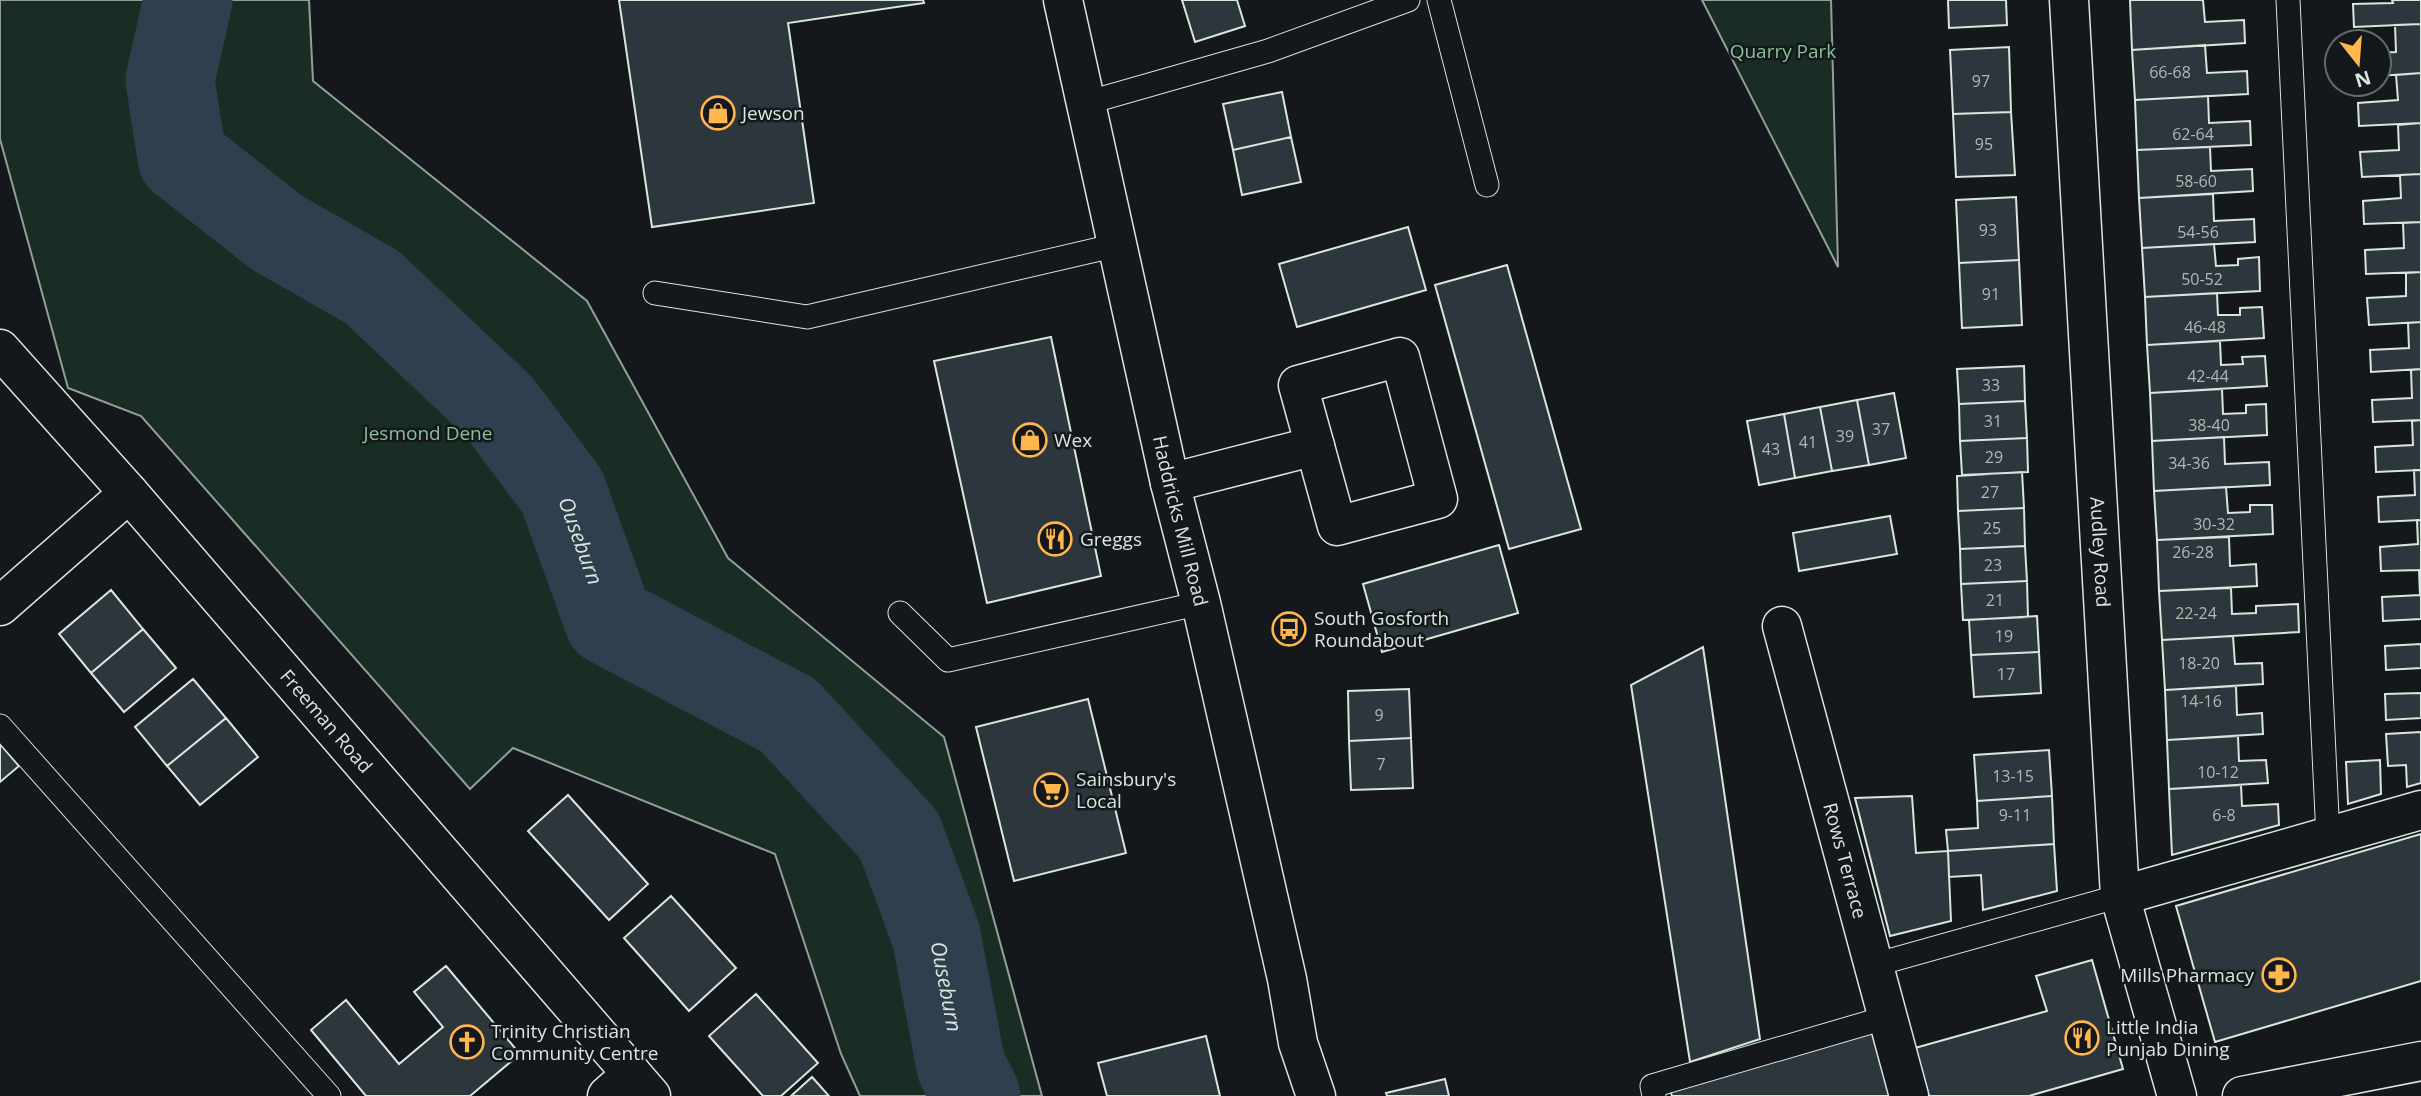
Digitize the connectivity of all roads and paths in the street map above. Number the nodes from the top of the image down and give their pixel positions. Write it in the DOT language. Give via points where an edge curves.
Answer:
graph roads {
  1 [pos="1063,0"];
  2 [pos="1408,0"];
  3 [pos="1438,0"];
  4 [pos="2069,0"];
  5 [pos="2288,0"];
  6 [pos="1086,103"];
  7 [pos="1487,185"];
  8 [pos="1117,245"];
  9 [pos="655,293"];
  10 [pos="0,349"];
  11 [pos="1315,446"];
  12 [pos="1170,483"];
  13 [pos="129,493"];
  14 [pos="1201,603"];
  15 [pos="0,606"];
  16 [pos="901,612"];
  17 [pos="1782,626"];
  18 [pos="0,726"];
  19 [pos="2421,810"];
  20 [pos="2328,837"];
  21 [pos="2120,896"];
  22 [pos="1874,965"];
  23 [pos="1888,1017"];
  24 [pos="1298,1043"];
  25 [pos="2421,1061"];
  26 [pos="630,1089"];
  27 [pos="329,1096"];
  28 [pos="1290,1096"];
  29 [pos="1316,1096"];
  30 [pos="1654,1096"];
  31 [pos="1909,1096"];
  32 [pos="2178,1096"];
  33 [pos="2242,1096"];
  1 -- 6 [label="street, Haddricks Mill Road"];
  2 -- 6 [label="lane" via="1268,51"];
  3 -- 7 [label="lane"];
  4 -- 21 [label="street, Audley Road"];
  5 -- 20 [label="lane"];
  6 -- 8 [label="street, Haddricks Mill Road"];
  8 -- 9 [label="lane" via="807,317"];
  8 -- 12 [label="street, Haddricks Mill Road"];
  10 -- 13 [label="street, Freeman Road"];
  11 -- 11 [label="street" via="1337,526 1438,499 1400,357 1298,384"];
  11 -- 12 [label="street"];
  12 -- 14 [label="street, Haddricks Mill Road"];
  13 -- 15 [label="street"];
  13 -- 26 [label="street, Freeman Road"];
  14 -- 16 [label="lane" via="948,660"];
  14 -- 24 [label="street, Haddricks Mill Road"];
  17 -- 22 [label="street, Rows Terrace"];
  18 -- 27 [label="lane"];
  19 -- 20 [label="street"];
  20 -- 21 [label="street"];
  21 -- 22 [label="lane"];
  21 -- 32 [label="street, Audley Road"];
  22 -- 23 [label="street, Rows Terrace"];
  23 -- 30 [label="lane" via="1652,1086"];
  23 -- 31 [label="street, Rows Terrace"];
  24 -- 28 [label="street, Haddricks Mill Road"];
  24 -- 29 [label="street, Haddricks Mill Road"];
  25 -- 33 [label="street"];
}
